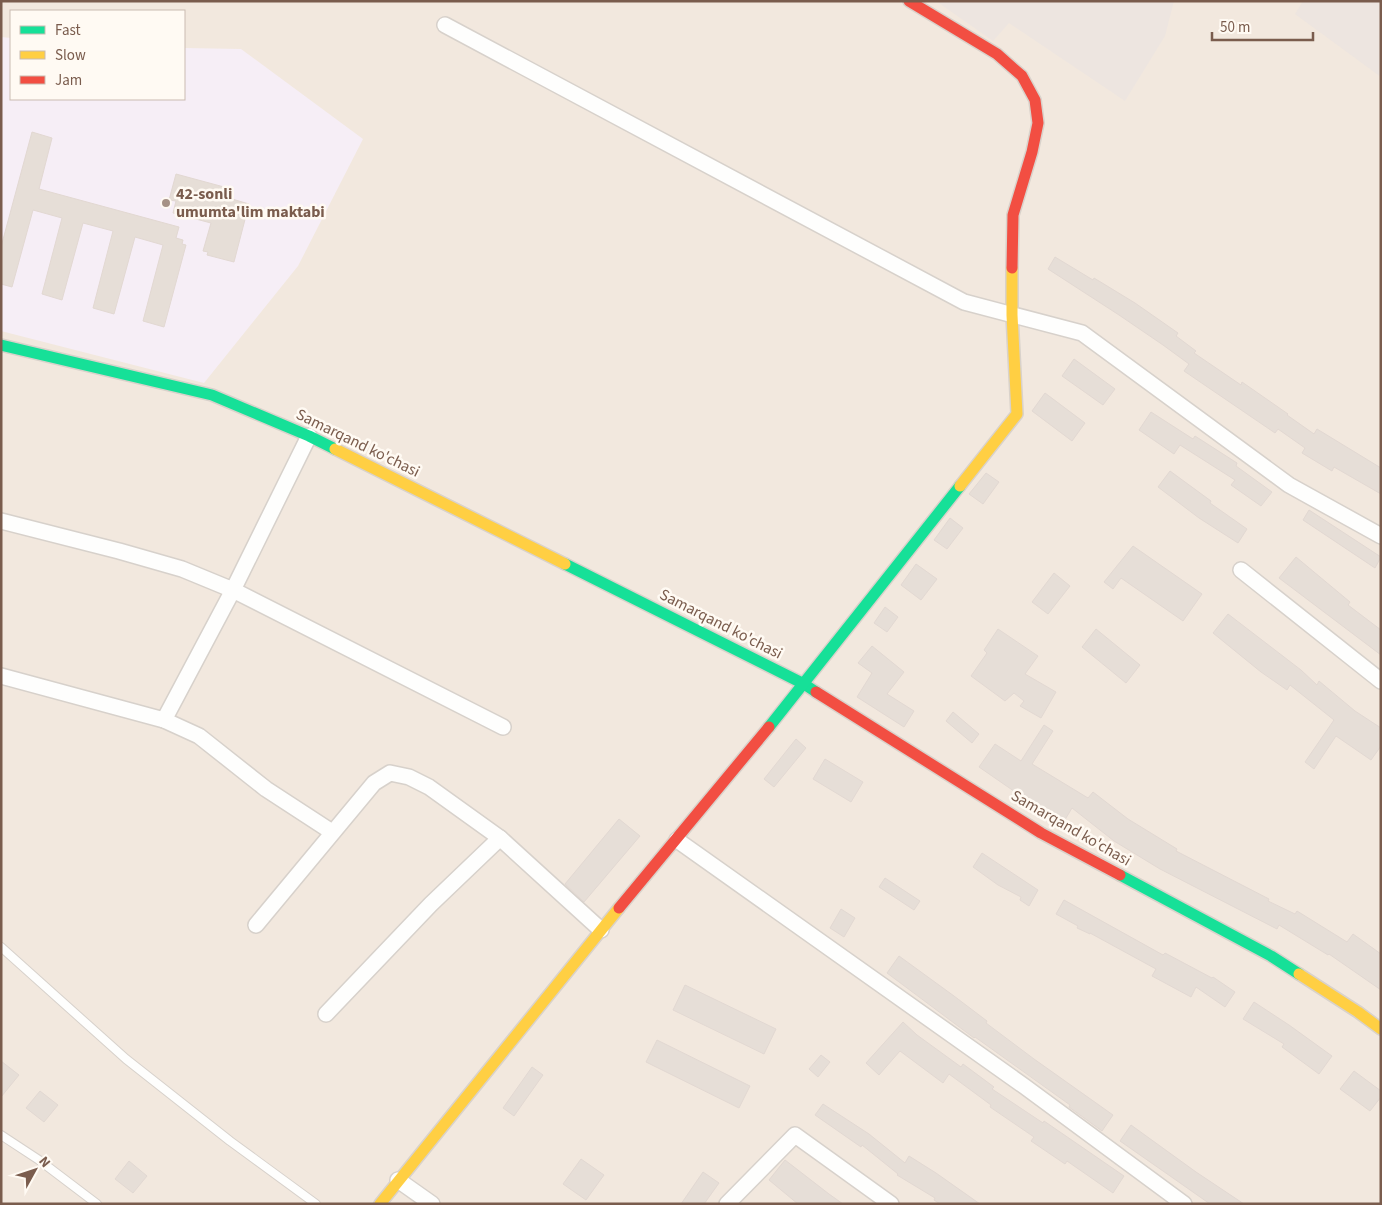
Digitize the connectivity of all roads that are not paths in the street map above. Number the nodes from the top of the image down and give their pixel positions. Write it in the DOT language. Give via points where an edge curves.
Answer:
graph roads {
  1 [pos="909,1"];
  2 [pos="445,26"];
  3 [pos="1012,315"];
  4 [pos="1,345"];
  5 [pos="309,436"];
  6 [pos="1,521"];
  7 [pos="1381,536"];
  8 [pos="1241,570"];
  9 [pos="232,590"];
  10 [pos="1,676"];
  11 [pos="1381,681"];
  12 [pos="804,684"];
  13 [pos="164,720"];
  14 [pos="503,727"];
  15 [pos="332,832"];
  16 [pos="500,838"];
  17 [pos="677,840"];
  18 [pos="256,925"];
  19 [pos="601,930"];
  20 [pos="1,946"];
  21 [pos="326,1014"];
  22 [pos="1381,1029"];
  23 [pos="1,1136"];
  24 [pos="398,1180"];
  25 [pos="97,1204"];
  26 [pos="316,1204"];
  27 [pos="380,1204"];
  28 [pos="432,1204"];
  29 [pos="727,1204"];
  30 [pos="892,1204"];
  31 [pos="1184,1204"];
  1 -- 3 [label="street" via="997,54 1022,76 1035,100 1038,123 1013,215"];
  2 -- 3 [label="street" via="964,302"];
  3 -- 7 [label="street" via="1082,333 1288,485"];
  3 -- 12 [label="street" via="1017,414"];
  4 -- 5 [label="street, Samarqand ko'chasi" via="212,395"];
  5 -- 9 [label="street"];
  5 -- 12 [label="street, Samarqand ko'chasi"];
  6 -- 9 [label="street" via="182,569"];
  8 -- 11 [label="street"];
  9 -- 13 [label="street"];
  9 -- 14 [label="street"];
  10 -- 13 [label="street"];
  12 -- 17 [label="street"];
  12 -- 22 [label="street, Samarqand ko'chasi" via="1041,833 1271,956"];
  13 -- 15 [label="street" via="198,736 266,789"];
  15 -- 16 [label="street" via="374,783 390,773 409,777 429,787"];
  15 -- 18 [label="street"];
  16 -- 19 [label="street"];
  16 -- 21 [label="street" via="431,904"];
  17 -- 19 [label="street"];
  17 -- 31 [label="street" via="1024,1086"];
  19 -- 24 [label="street"];
  20 -- 26 [label="lane" via="126,1059"];
  23 -- 25 [label="lane"];
  24 -- 27 [label="street"];
  24 -- 28 [label="street"];
  29 -- 30 [label="street" via="795,1135"];
}
